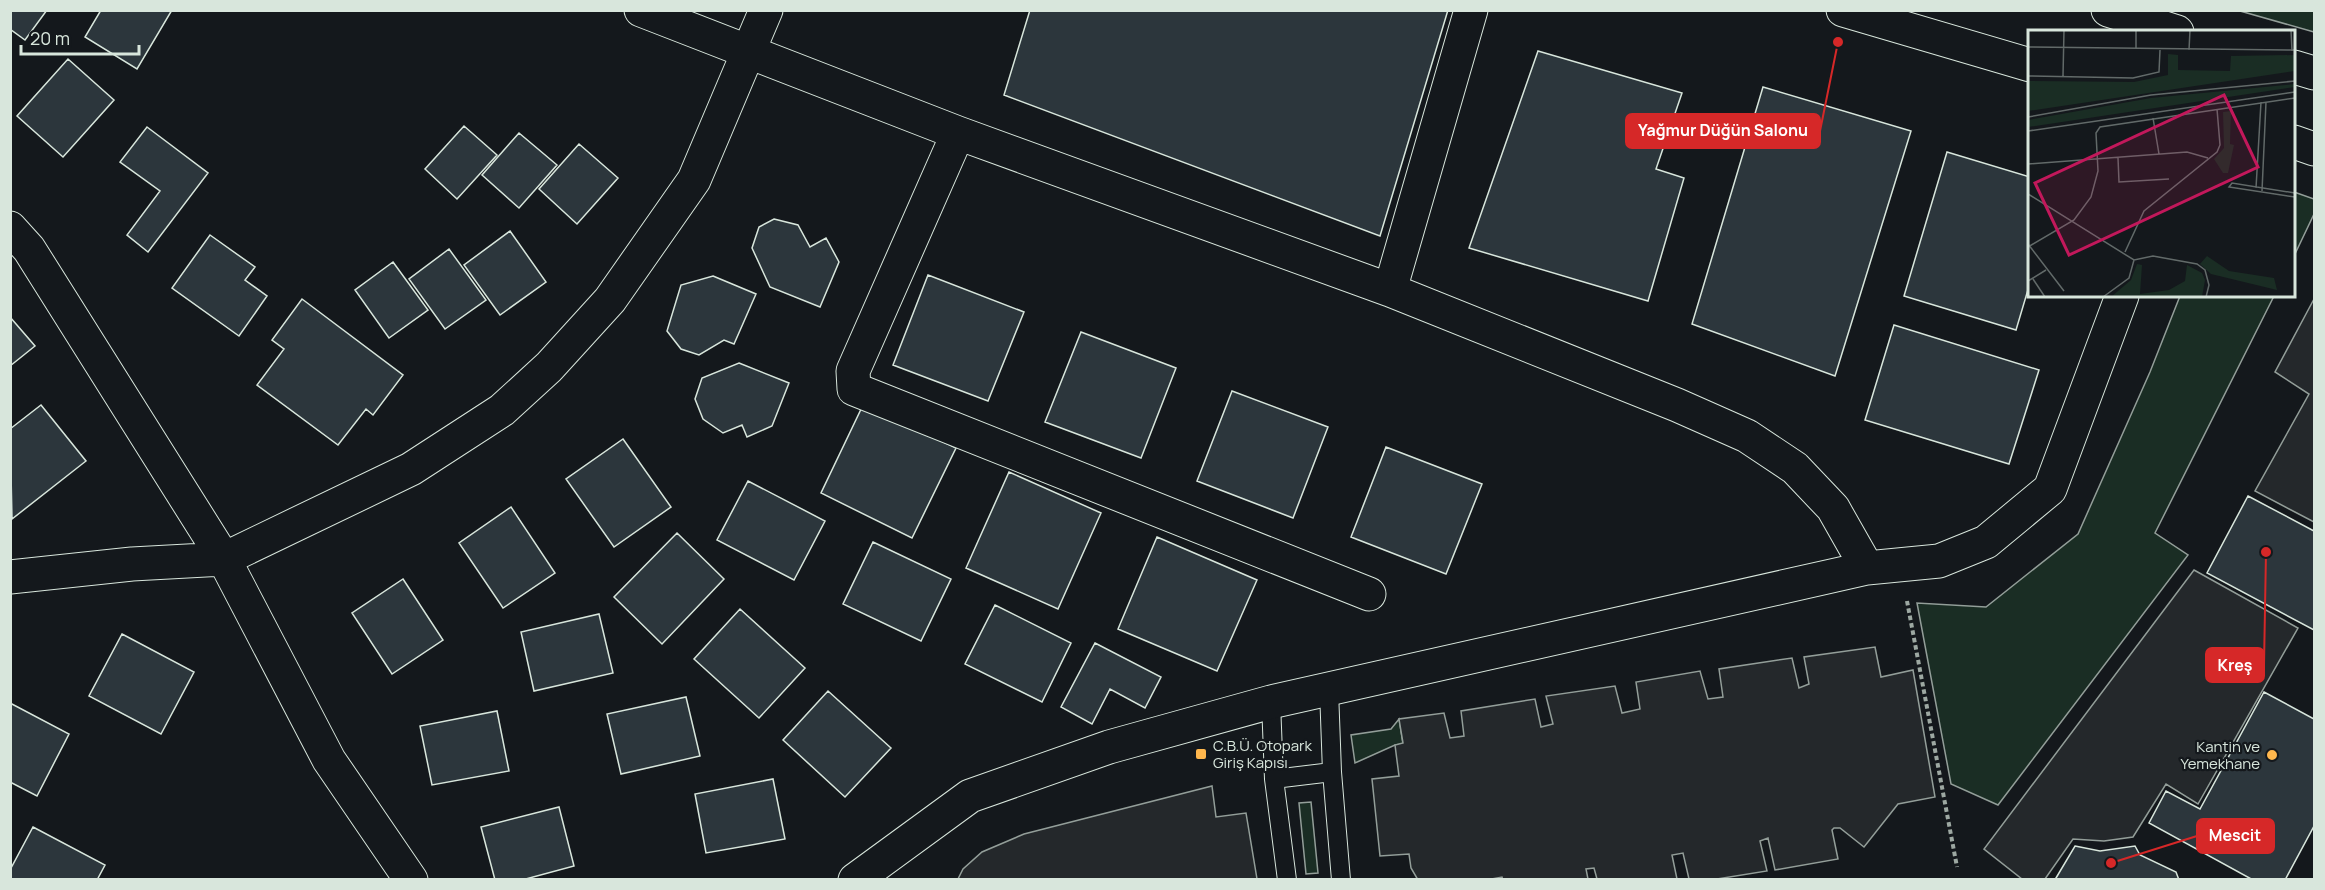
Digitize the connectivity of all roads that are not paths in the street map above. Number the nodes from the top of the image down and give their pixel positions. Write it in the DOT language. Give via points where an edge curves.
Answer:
graph roads {
  1 [pos="641,10"];
  2 [pos="766,10"];
  3 [pos="1471,10"];
  4 [pos="1843,10"];
  5 [pos="2108,10"];
  6 [pos="2171,30"];
  7 [pos="750,51"];
  8 [pos="2028,64"];
  9 [pos="2295,67"];
  10 [pos="2314,73"];
  11 [pos="958,133"];
  12 [pos="2295,142"];
  13 [pos="2314,148"];
  14 [pos="10,228"];
  15 [pos="1390,290"];
  16 [pos="2122,297"];
  17 [pos="224,559"];
  18 [pos="1867,568"];
  19 [pos="10,577"];
  20 [pos="1369,594"];
  21 [pos="1329,690"];
  22 [pos="1271,702"];
  23 [pos="1332,772"];
  24 [pos="1274,779"];
  25 [pos="411,879"];
  26 [pos="855,879"];
  27 [pos="1287,879"];
  28 [pos="1341,879"];
  1 -- 7 [label="main road"];
  2 -- 7 [label="main road"];
  3 -- 15 [label="main road"];
  4 -- 8 [label="main road"];
  5 -- 6 [label="main road"];
  7 -- 11 [label="main road"];
  7 -- 17 [label="main road" via="694,180 610,300 549,367 502,410 411,469"];
  9 -- 10 [label="main road"];
  11 -- 15 [label="main road"];
  11 -- 20 [label="main road" via="853,371 854,388"];
  12 -- 13 [label="main road"];
  14 -- 17 [label="main road" via="29,249"];
  15 -- 18 [label="main road" via="1747,436 1795,468 1833,508"];
  16 -- 18 [label="main road" via="2050,489 1986,542 1939,561"];
  17 -- 19 [label="main road"];
  17 -- 25 [label="main road" via="329,760"];
  18 -- 21 [label="main road"];
  21 -- 22 [label="main road"];
  21 -- 23 [label="lane"];
  22 -- 24 [label="lane"];
  22 -- 26 [label="main road" via="1109,747 970,796"];
  23 -- 24 [label="lane"];
  23 -- 28 [label="lane"];
  24 -- 27 [label="lane"];
}
